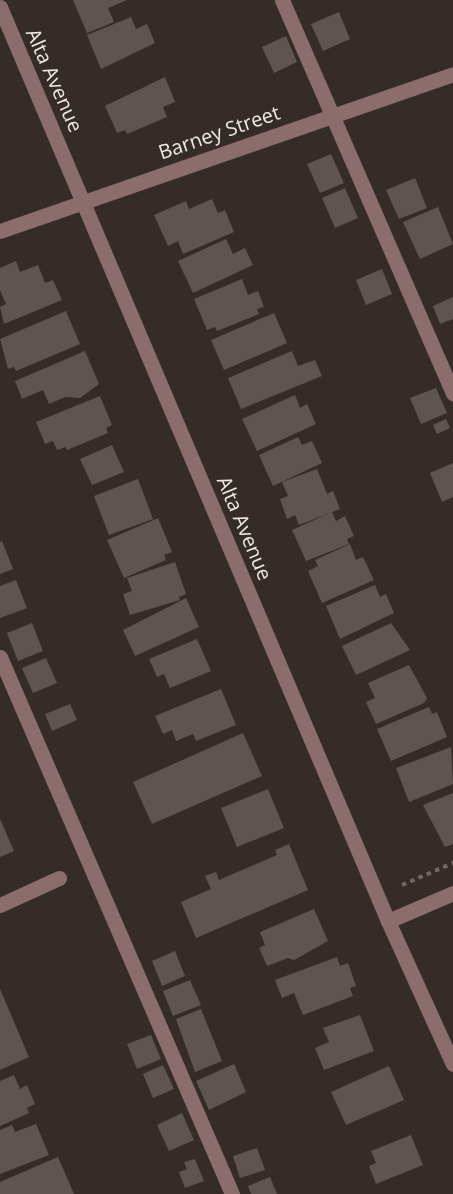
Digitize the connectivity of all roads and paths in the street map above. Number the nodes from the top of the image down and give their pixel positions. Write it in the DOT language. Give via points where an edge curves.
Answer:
graph roads {
  1 [pos="282,0"];
  2 [pos="0,7"];
  3 [pos="453,74"];
  4 [pos="332,115"];
  5 [pos="85,202"];
  6 [pos="0,231"];
  7 [pos="453,393"];
  8 [pos="0,657"];
  9 [pos="453,863"];
  10 [pos="60,878"];
  11 [pos="402,885"];
  12 [pos="453,893"];
  13 [pos="0,905"];
  14 [pos="388,921"];
  15 [pos="453,1064"];
  16 [pos="232,1194"];
  1 -- 4 [label="street"];
  2 -- 5 [label="street, Alta Avenue"];
  3 -- 4 [label="street, Barney Street"];
  4 -- 5 [label="street, Barney Street"];
  4 -- 7 [label="street"];
  5 -- 6 [label="street, Barney Street"];
  5 -- 14 [label="street, Alta Avenue"];
  8 -- 16 [label="street"];
  9 -- 11 [label="path"];
  10 -- 13 [label="street"];
  12 -- 14 [label="street"];
  14 -- 15 [label="street, Alta Avenue"];
}
